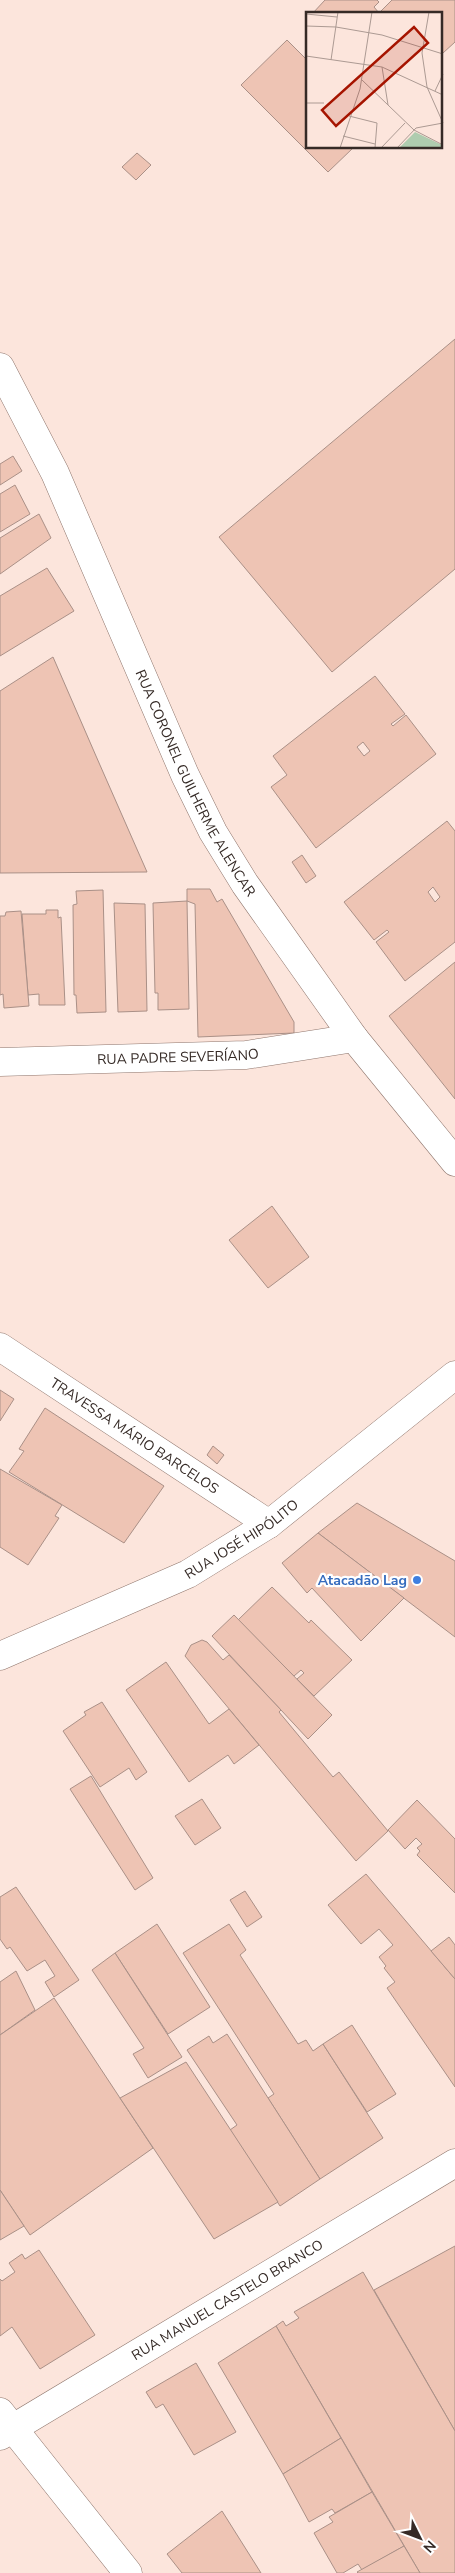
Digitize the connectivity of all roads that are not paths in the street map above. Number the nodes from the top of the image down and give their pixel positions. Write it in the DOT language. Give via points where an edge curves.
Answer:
graph roads {
  1 [pos="0,367"];
  2 [pos="354,1038"];
  3 [pos="0,1062"];
  4 [pos="455,1162"];
  5 [pos="0,1347"];
  6 [pos="455,1375"];
  7 [pos="269,1524"];
  8 [pos="0,1656"];
  9 [pos="455,2163"];
  10 [pos="5,2425"];
  11 [pos="128,2573"];
  1 -- 2 [label="street, RUA CORONEL GUILHERME ALENCAR" via="55,473 185,775 213,832 244,884"];
  2 -- 3 [label="street, RUA PADRE SEVERÍANO" via="246,1055"];
  2 -- 4 [label="street, RUA CORONEL GUILHERME ALENCAR"];
  5 -- 7 [label="street, TRAVESSA MÁRIO BARCELOS"];
  6 -- 7 [label="street, RUA JOSÉ HIPÓLITO"];
  7 -- 8 [label="street, RUA JOSÉ HIPÓLITO" via="188,1574"];
  9 -- 10 [label="street, RUA MANUEL CASTELO BRANCO"];
  10 -- 11 [label="street"];
}
